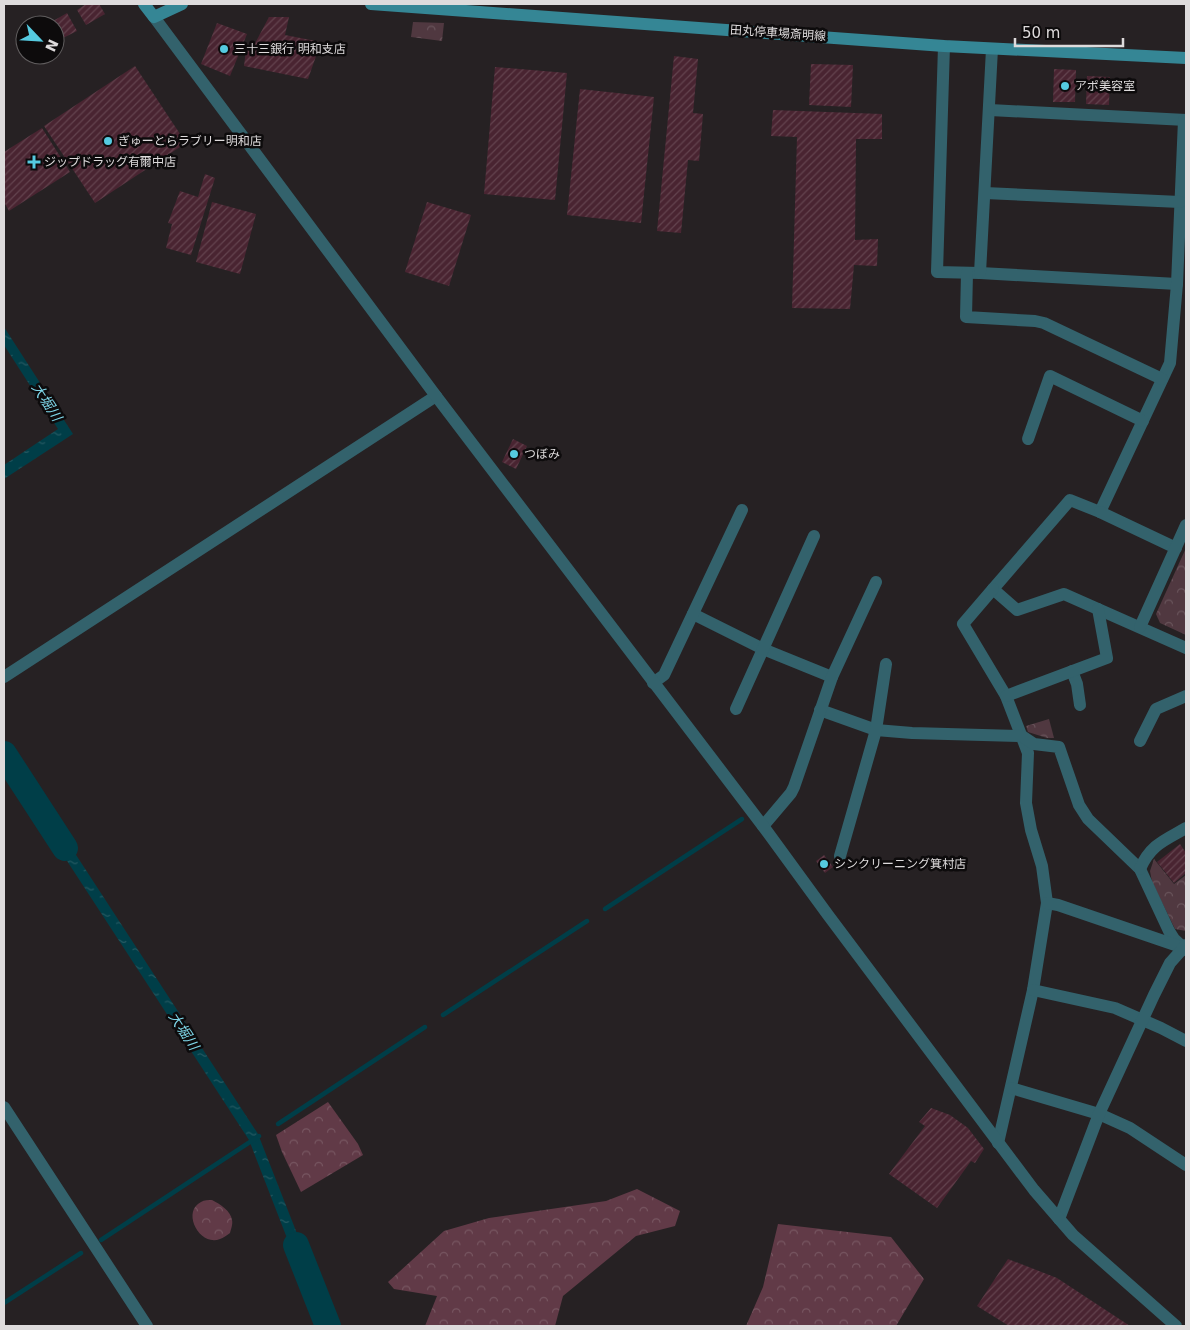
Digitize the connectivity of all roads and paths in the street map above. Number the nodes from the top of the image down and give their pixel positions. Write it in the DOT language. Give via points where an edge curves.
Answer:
graph roads {
  1 [pos="144,4"];
  2 [pos="182,4"];
  3 [pos="371,4"];
  4 [pos="154,17"];
  5 [pos="944,46"];
  6 [pos="992,49"];
  7 [pos="1186,58"];
  8 [pos="990,110"];
  9 [pos="1185,120"];
  10 [pos="985,193"];
  11 [pos="1180,202"];
  12 [pos="980,272"];
  13 [pos="967,273"];
  14 [pos="1176,284"];
  15 [pos="1162,379"];
  16 [pos="436,396"];
  17 [pos="1143,420"];
  18 [pos="1028,439"];
  19 [pos="742,510"];
  20 [pos="1100,512"];
  21 [pos="1186,525"];
  22 [pos="814,536"];
  23 [pos="1176,548"];
  24 [pos="876,582"];
  25 [pos="993,589"];
  26 [pos="1098,609"];
  27 [pos="693,614"];
  28 [pos="1140,627"];
  29 [pos="1186,648"];
  30 [pos="763,649"];
  31 [pos="886,664"];
  32 [pos="1072,671"];
  33 [pos="832,677"];
  34 [pos="4,678"];
  35 [pos="653,683"];
  36 [pos="1006,696"];
  37 [pos="1186,696"];
  38 [pos="1080,705"];
  39 [pos="736,709"];
  40 [pos="820,710"];
  41 [pos="876,730"];
  42 [pos="1022,736"];
  43 [pos="1140,741"];
  44 [pos="763,826"];
  45 [pos="1186,828"];
  46 [pos="840,856"];
  47 [pos="1140,869"];
  48 [pos="1047,903"];
  49 [pos="1185,948"];
  50 [pos="1033,990"];
  51 [pos="1143,1020"];
  52 [pos="1186,1040"];
  53 [pos="1011,1088"];
  54 [pos="4,1107"];
  55 [pos="1100,1114"];
  56 [pos="998,1143"];
  57 [pos="1186,1165"];
  58 [pos="1059,1219"];
  59 [pos="147,1326"];
  60 [pos="1176,1326"];
  1 -- 4 [label="main road"];
  2 -- 4 [label="main road"];
  3 -- 5 [label="main road, 田丸停車場斎明線"];
  4 -- 16 [label="street"];
  5 -- 6 [label="main road, 田丸停車場斎明線"];
  5 -- 13 [label="street" via="936,272"];
  6 -- 7 [label="main road, 田丸停車場斎明線"];
  6 -- 8 [label="street"];
  8 -- 9 [label="street"];
  8 -- 10 [label="street"];
  9 -- 11 [label="street"];
  10 -- 11 [label="street"];
  10 -- 12 [label="street"];
  11 -- 14 [label="street"];
  12 -- 13 [label="street"];
  12 -- 14 [label="street"];
  13 -- 15 [label="street" via="966,317 1044,323"];
  14 -- 15 [label="street" via="1172,353"];
  15 -- 17 [label="street"];
  16 -- 34 [label="street"];
  16 -- 35 [label="street"];
  17 -- 18 [label="street" via="1050,376"];
  17 -- 20 [label="street"];
  19 -- 27 [label="street"];
  20 -- 23 [label="street"];
  20 -- 25 [label="street" via="1070,500"];
  21 -- 23 [label="street"];
  22 -- 30 [label="street"];
  23 -- 28 [label="street"];
  24 -- 33 [label="street"];
  25 -- 26 [label="street" via="1017,610 1064,594"];
  25 -- 36 [label="street" via="963,624"];
  26 -- 28 [label="street"];
  26 -- 32 [label="street" via="1107,658"];
  27 -- 30 [label="street"];
  27 -- 35 [label="street" via="664,675"];
  28 -- 29 [label="street"];
  30 -- 33 [label="street"];
  30 -- 39 [label="street"];
  31 -- 41 [label="street"];
  32 -- 36 [label="street"];
  32 -- 38 [label="street"];
  33 -- 40 [label="street"];
  35 -- 44 [label="street"];
  36 -- 42 [label="street"];
  37 -- 43 [label="street" via="1156,709"];
  40 -- 41 [label="street"];
  40 -- 44 [label="street" via="794,787"];
  41 -- 42 [label="street"];
  41 -- 46 [label="street"];
  42 -- 47 [label="street" via="1034,744 1059,747 1079,805"];
  42 -- 48 [label="street" via="1028,753 1026,803 1030,830 1042,866"];
  44 -- 56 [label="street"];
  45 -- 47 [label="street" via="1156,845"];
  47 -- 49 [label="street" via="1169,931"];
  48 -- 49 [label="street"];
  48 -- 50 [label="street"];
  49 -- 51 [label="street" via="1170,963"];
  50 -- 51 [label="street" via="1115,1008"];
  50 -- 53 [label="street"];
  51 -- 52 [label="street"];
  51 -- 55 [label="street"];
  53 -- 55 [label="street"];
  53 -- 56 [label="street"];
  54 -- 59 [label="street"];
  55 -- 57 [label="street" via="1130,1128"];
  55 -- 58 [label="street"];
  56 -- 58 [label="street"];
  58 -- 60 [label="street"];
}
